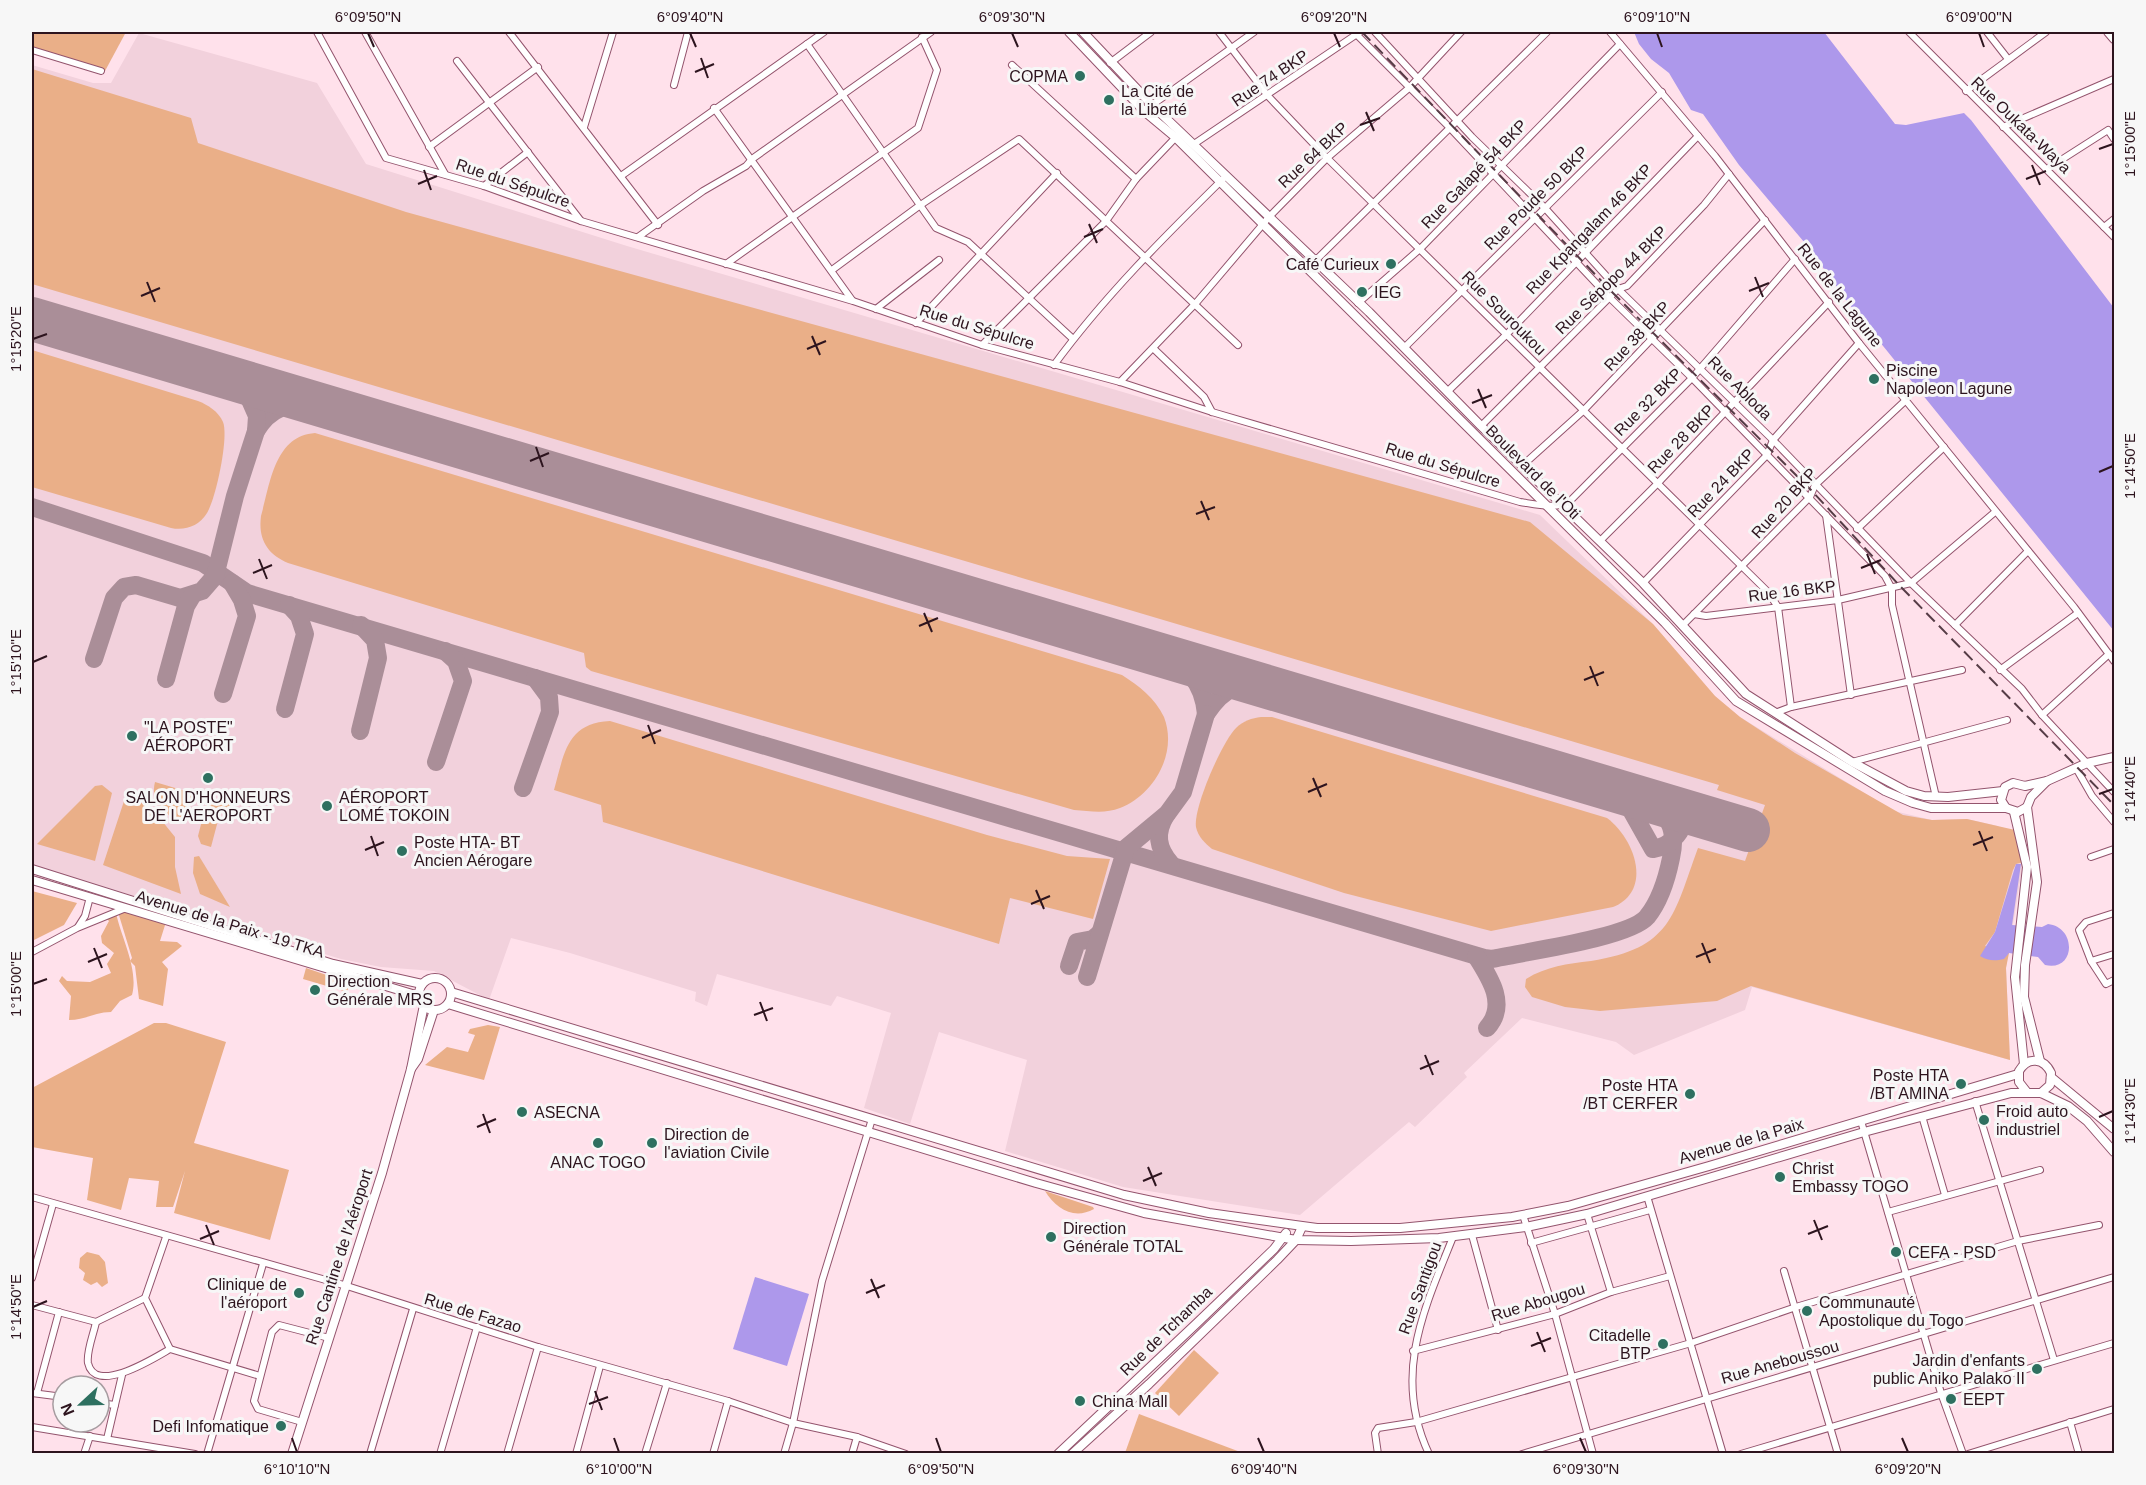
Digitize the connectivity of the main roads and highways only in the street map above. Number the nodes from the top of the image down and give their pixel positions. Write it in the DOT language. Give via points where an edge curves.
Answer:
graph roads {
  1 [pos="1069,32"];
  2 [pos="1083,32"];
  3 [pos="2108,32"];
  4 [pos="1089,39"];
  5 [pos="2115,39"];
  6 [pos="1081,46"];
  7 [pos="1178,135"];
  8 [pos="1223,179"];
  9 [pos="2115,757"];
  10 [pos="2047,781"];
  11 [pos="2025,786"];
  12 [pos="2003,791"];
  13 [pos="2031,797"];
  14 [pos="2027,807"];
  15 [pos="2010,810"];
  16 [pos="32,869"];
  17 [pos="32,880"];
  18 [pos="2020,979"];
  19 [pos="422,984"];
  20 [pos="451,992"];
  21 [pos="419,996"];
  22 [pos="448,1004"];
  23 [pos="424,1005"];
  24 [pos="434,1010"];
  25 [pos="2040,1061"];
  26 [pos="2024,1064"];
  27 [pos="411,1069"];
  28 [pos="2018,1074"];
  29 [pos="2051,1077"];
  30 [pos="2026,1091"];
  31 [pos="2041,1093"];
  32 [pos="2115,1129"];
  33 [pos="2115,1152"];
  34 [pos="1288,1226"];
  35 [pos="1302,1227"];
  36 [pos="1284,1237"];
  37 [pos="1296,1240"];
  38 [pos="292,1454"];
  39 [pos="1058,1454"];
  40 [pos="1072,1454"];
  1 -- 6 [label="main road, Boulevard de l'Oti"];
  2 -- 4 [label="main road, Boulevard de l'Oti"];
  3 -- 5 [label="main road"];
  4 -- 6 [label="main road"];
  4 -- 7 [label="main road, Boulevard de l'Oti"];
  6 -- 7 [label="main road, Boulevard de l'Oti" via="1145,112"];
  7 -- 8 [label="main road, Boulevard de l'Oti"];
  7 -- 8 [label="main road, Boulevard de l'Oti" via="1194,144"];
  8 -- 12 [label="main road, Boulevard de l'Oti" via="1269,217 1524,465 1643,583 1739,687 1852,762 1906,791 1936,797"];
  8 -- 15 [label="main road, Boulevard de l'Oti" via="1262,225 1665,623 1728,693 1869,782 1913,803 1930,808"];
  9 -- 10 [label="main road" via="2087,763"];
  10 -- 11 [label="main road"];
  10 -- 13 [label="main road"];
  11 -- 12 [label="main road" via="2013,783"];
  11 -- 13 [label="main road"];
  12 -- 15 [label="main road" via="2001,800"];
  13 -- 14 [label="main road"];
  14 -- 15 [label="main road"];
  14 -- 18 [label="main road" via="2037,882"];
  15 -- 18 [label="main road" via="2023,845 2027,877 2018,934"];
  16 -- 19 [label="main road, Avenue de la Paix - 19 TKA" via="333,964"];
  17 -- 21 [label="main road, Avenue de la Paix - 19 TKA"];
  18 -- 25 [label="main road"];
  18 -- 26 [label="main road"];
  19 -- 20 [label="main road" via="429,979 441,979"];
  19 -- 21 [label="main road"];
  20 -- 22 [label="main road"];
  20 -- 34 [label="main road, Avenue de la Paix" via="1146,1201"];
  21 -- 23 [label="main road"];
  22 -- 24 [label="main road"];
  22 -- 36 [label="main road" via="1144,1213"];
  23 -- 24 [label="main road"];
  23 -- 27 [label="main road"];
  24 -- 27 [label="main road"];
  25 -- 26 [label="main road"];
  25 -- 29 [label="main road"];
  26 -- 28 [label="main road"];
  27 -- 38 [label="main road, Rue Cantine de l'Aéroport"];
  28 -- 30 [label="main road"];
  28 -- 35 [label="main road, Avenue de la Paix" via="1593,1199 1523,1215 1400,1227"];
  29 -- 31 [label="main road"];
  29 -- 32 [label="main road"];
  30 -- 31 [label="main road"];
  30 -- 37 [label="main road" via="1974,1101 1587,1214 1526,1227 1453,1237"];
  31 -- 33 [label="main road" via="2079,1113"];
  34 -- 35 [label="main road, Avenue de la Paix"];
  34 -- 36 [label="main road, Rue de Tchamba"];
  35 -- 37 [label="main road, Rue de Tchamba"];
  36 -- 37 [label="main road"];
  36 -- 39 [label="main road, Rue de Tchamba"];
  37 -- 40 [label="main road, Rue de Tchamba"];
}
